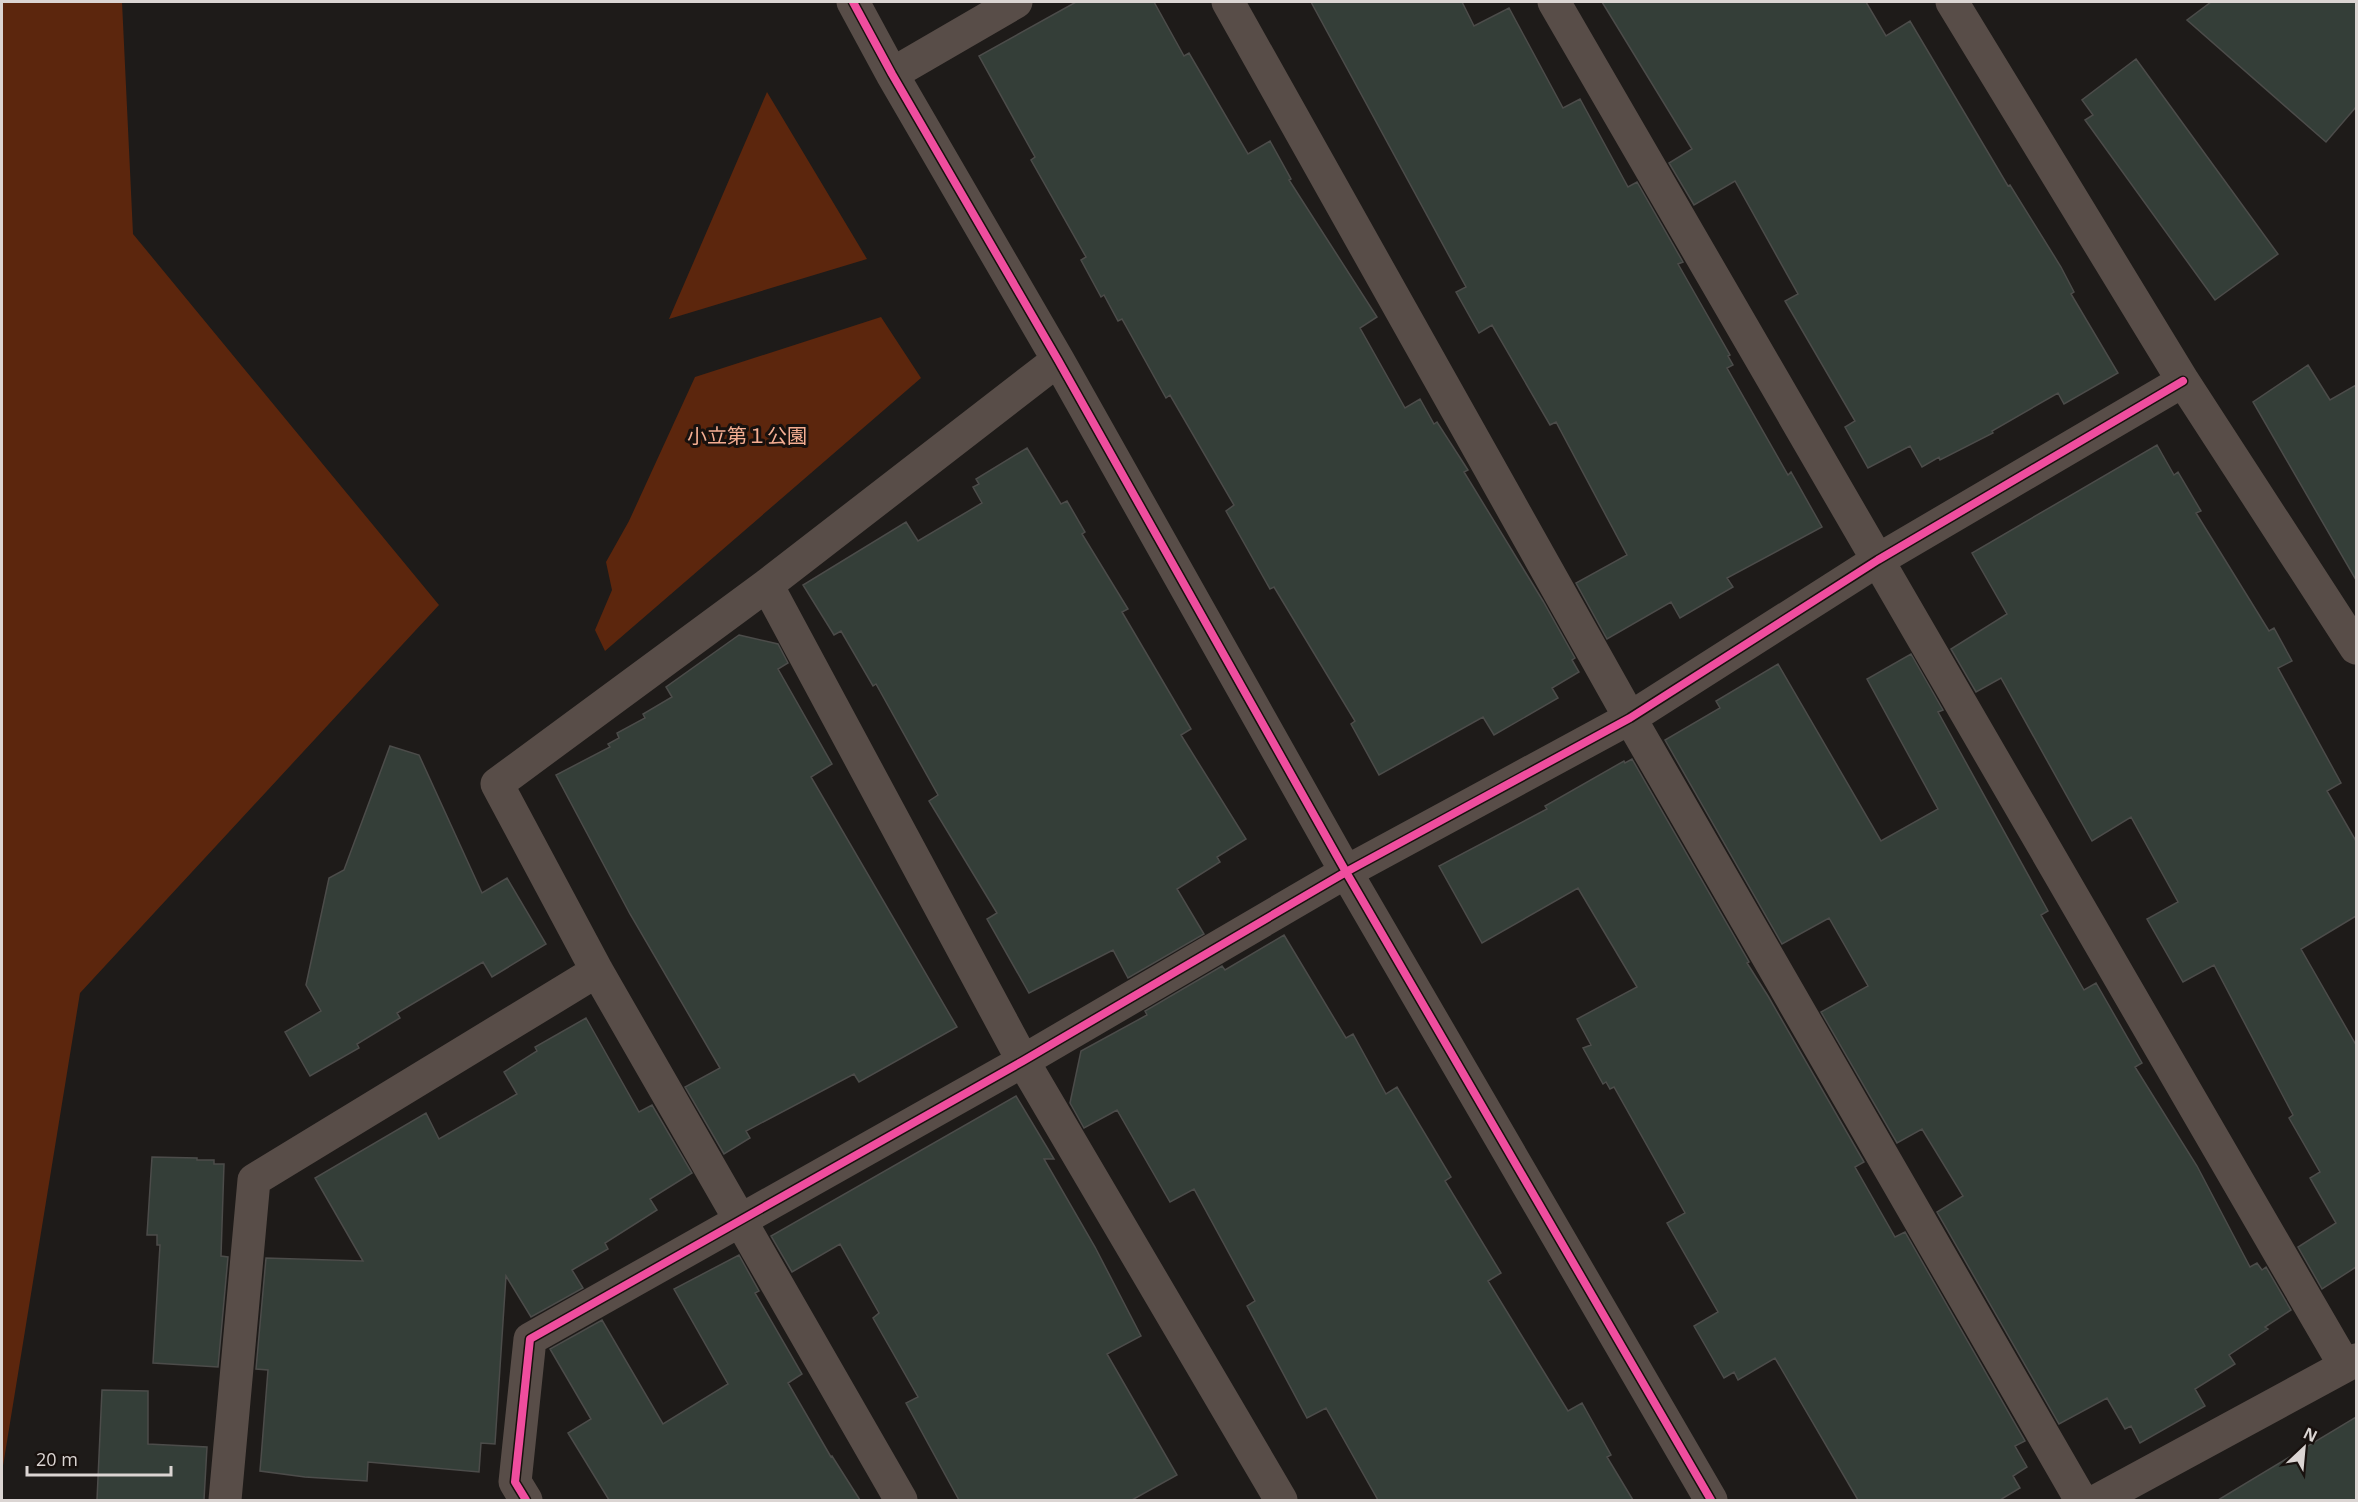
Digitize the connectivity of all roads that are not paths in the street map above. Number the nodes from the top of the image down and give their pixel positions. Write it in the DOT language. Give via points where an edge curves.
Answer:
graph roads {
  1 [pos="853,2"];
  2 [pos="1016,2"];
  3 [pos="1228,2"];
  4 [pos="1554,2"];
  5 [pos="1953,2"];
  6 [pos="892,74"];
  7 [pos="1058,360"];
  8 [pos="2183,381"];
  9 [pos="1878,560"];
  10 [pos="767,585"];
  11 [pos="2356,648"];
  12 [pos="1630,717"];
  13 [pos="1346,872"];
  14 [pos="597,971"];
  15 [pos="1023,1061"];
  16 [pos="741,1218"];
  17 [pos="2351,1363"];
  18 [pos="225,1500"];
  19 [pos="526,1500"];
  20 [pos="901,1500"];
  21 [pos="1281,1500"];
  22 [pos="1711,1500"];
  23 [pos="2081,1500"];
  24 [pos="2098,1500"];
  1 -- 6 [label="street"];
  2 -- 6 [label="street"];
  3 -- 12 [label="street"];
  4 -- 9 [label="street"];
  5 -- 8 [label="street"];
  6 -- 7 [label="street"];
  7 -- 10 [label="street"];
  7 -- 13 [label="street"];
  8 -- 9 [label="street"];
  8 -- 11 [label="street"];
  9 -- 12 [label="street"];
  9 -- 17 [label="street"];
  10 -- 14 [label="street" via="497,784"];
  10 -- 15 [label="street"];
  12 -- 13 [label="street"];
  12 -- 23 [label="street"];
  13 -- 15 [label="street"];
  13 -- 22 [label="street"];
  14 -- 16 [label="street"];
  14 -- 18 [label="street" via="254,1180"];
  15 -- 16 [label="street"];
  15 -- 21 [label="street"];
  16 -- 19 [label="street" via="530,1339 515,1482"];
  16 -- 20 [label="street"];
  17 -- 24 [label="street"];
}
